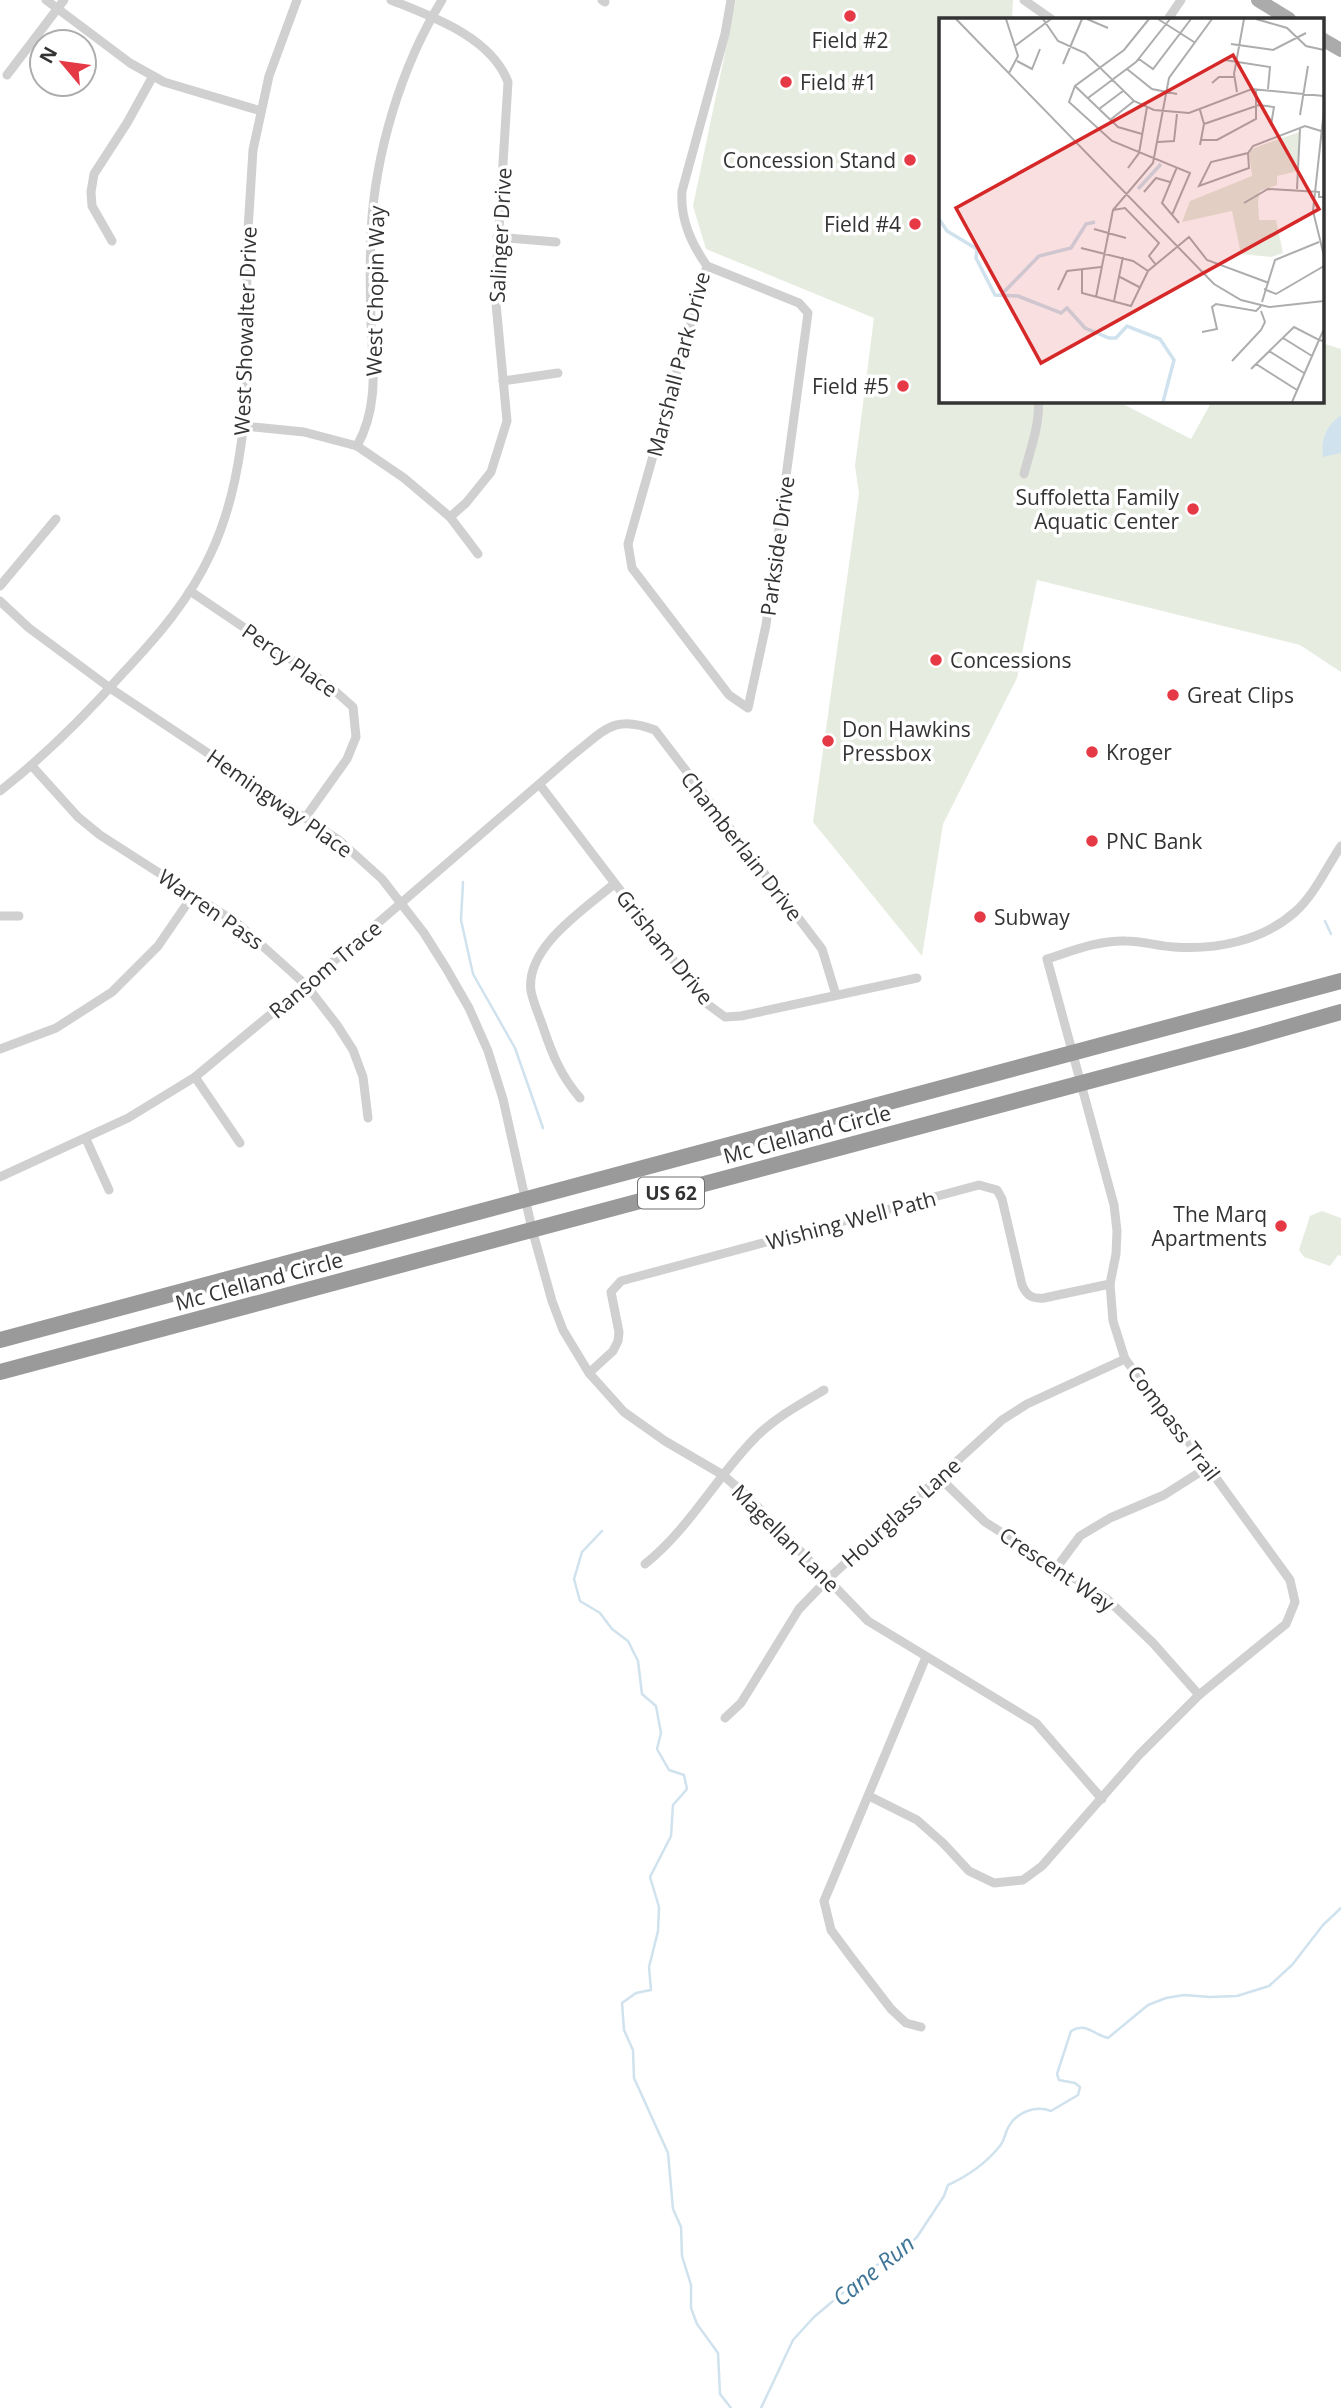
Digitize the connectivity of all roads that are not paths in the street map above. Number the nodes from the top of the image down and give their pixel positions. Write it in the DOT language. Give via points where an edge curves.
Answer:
graph roads {
  1 [pos="46,0"];
  2 [pos="64,0"];
  3 [pos="297,0"];
  4 [pos="391,0"];
  5 [pos="442,0"];
  6 [pos="732,0"];
  7 [pos="1024,0"];
  8 [pos="1181,0"];
  9 [pos="1258,0"];
  10 [pos="58,9"];
  11 [pos="432,16"];
  12 [pos="1050,18"];
  13 [pos="1169,18"];
  14 [pos="1287,18"];
  15 [pos="1324,40"];
  16 [pos="1341,50"];
  17 [pos="7,75"];
  18 [pos="153,76"];
  19 [pos="261,111"];
  20 [pos="497,237"];
  21 [pos="112,241"];
  22 [pos="556,242"];
  23 [pos="707,266"];
  24 [pos="558,373"];
  25 [pos="503,381"];
  26 [pos="1038,402"];
  27 [pos="243,426"];
  28 [pos="358,446"];
  29 [pos="1024,474"];
  30 [pos="450,517"];
  31 [pos="56,519"];
  32 [pos="478,554"];
  33 [pos="632,568"];
  34 [pos="0,586"];
  35 [pos="190,591"];
  36 [pos="0,601"];
  37 [pos="110,688"];
  38 [pos="623,723"];
  39 [pos="32,766"];
  40 [pos="540,785"];
  41 [pos="0,791"];
  42 [pos="305,818"];
  43 [pos="1341,846"];
  44 [pos="614,884"];
  45 [pos="192,895"];
  46 [pos="401,904"];
  47 [pos="0,916"];
  48 [pos="19,916"];
  49 [pos="917,978"];
  50 [pos="1341,981"];
  51 [pos="306,985"];
  52 [pos="836,995"];
  53 [pos="1341,1012"];
  54 [pos="0,1049"];
  55 [pos="1073,1054"];
  56 [pos="195,1077"];
  57 [pos="1081,1083"];
  58 [pos="580,1098"];
  59 [pos="368,1118"];
  60 [pos="86,1139"];
  61 [pos="240,1143"];
  62 [pos="0,1177"];
  63 [pos="109,1190"];
  64 [pos="526,1199"];
  65 [pos="532,1230"];
  66 [pos="1110,1284"];
  67 [pos="0,1340"];
  68 [pos="1125,1359"];
  69 [pos="0,1372"];
  70 [pos="589,1373"];
  71 [pos="824,1390"];
  72 [pos="1208,1466"];
  73 [pos="723,1475"];
  74 [pos="940,1478"];
  75 [pos="645,1564"];
  76 [pos="1057,1567"];
  77 [pos="828,1579"];
  78 [pos="926,1657"];
  79 [pos="1199,1695"];
  80 [pos="725,1718"];
  81 [pos="869,1796"];
  82 [pos="1102,1799"];
  83 [pos="921,2027"];
  1 -- 10 [label="street"];
  2 -- 10 [label="street"];
  3 -- 19 [label="street, West Showalter Drive"];
  4 -- 11 [label="street, Salinger Drive"];
  5 -- 11 [label="street, West Chopin Way"];
  6 -- 23 [label="street, Marshall Park Drive" via="682,191 684,223"];
  7 -- 12 [label="street"];
  8 -- 13 [label="street"];
  9 -- 14 [label="main road"];
  10 -- 17 [label="street"];
  10 -- 18 [label="street"];
  11 -- 20 [label="street, Salinger Drive" via="492,56 508,82"];
  11 -- 28 [label="street, West Chopin Way" via="393,111 380,168 371,230 372,407"];
  15 -- 16 [label="main road"];
  18 -- 19 [label="street"];
  18 -- 21 [label="street" via="93,174 92,206"];
  19 -- 27 [label="street, West Showalter Drive" via="253,150 247,242"];
  20 -- 22 [label="street"];
  20 -- 25 [label="street, Salinger Drive" via="495,293"];
  23 -- 33 [label="street, Marshall Park Drive" via="628,544"];
  23 -- 33 [label="street, Parkside Drive" via="799,303 808,313 766,625 748,708 729,695"];
  24 -- 25 [label="street"];
  25 -- 30 [label="street, Salinger Drive" via="507,421 491,472"];
  26 -- 29 [label="street"];
  27 -- 28 [label="street" via="304,432"];
  27 -- 35 [label="street, West Showalter Drive" via="229,507"];
  28 -- 30 [label="street"];
  30 -- 32 [label="street"];
  31 -- 34 [label="street"];
  35 -- 37 [label="street, West Showalter Drive"];
  35 -- 42 [label="street, Percy Place" via="326,683 353,707 356,737 346,760"];
  36 -- 37 [label="street, Hemingway Place"];
  37 -- 39 [label="street, West Showalter Drive"];
  37 -- 42 [label="street, Hemingway Place"];
  38 -- 40 [label="street, Ransom Trace" via="608,728"];
  38 -- 52 [label="street, Chamberlain Drive" via="635,722 655,730 822,949"];
  39 -- 41 [label="street, West Showalter Drive"];
  39 -- 45 [label="street, Warren Pass" via="78,817"];
  40 -- 44 [label="street, Grisham Drive"];
  40 -- 46 [label="street, Ransom Trace"];
  42 -- 46 [label="street, Hemingway Place" via="340,841 382,879"];
  43 -- 55 [label="street, Compass Trail" via="1311,895 1272,928 1250,938 1198,948 1105,942 1047,959"];
  44 -- 52 [label="street, Grisham Drive" via="706,1003 725,1017"];
  44 -- 58 [label="street" via="546,944 532,967 531,991 554,1060"];
  45 -- 51 [label="street, Warren Pass" via="237,922"];
  45 -- 54 [label="street" via="158,946 113,992 56,1028"];
  46 -- 51 [label="street, Ransom Trace"];
  46 -- 64 [label="street, Hemingway Place" via="446,968 488,1051"];
  47 -- 48 [label="street"];
  49 -- 52 [label="street, Grisham Drive"];
  50 -- 55 [label="highway, Mc Clelland Circle / US 62"];
  51 -- 56 [label="street, Ransom Trace"];
  51 -- 59 [label="street, Warren Pass" via="353,1050 363,1077"];
  53 -- 57 [label="highway, Mc Clelland Circle / US 62"];
  55 -- 57 [label="street, Compass Trail"];
  55 -- 64 [label="highway, Mc Clelland Circle / US 62"];
  56 -- 60 [label="street, Ransom Trace"];
  56 -- 61 [label="street"];
  57 -- 65 [label="highway, Mc Clelland Circle / US 62"];
  57 -- 66 [label="street, Compass Trail" via="1114,1205 1117,1242"];
  60 -- 62 [label="street, Ransom Trace"];
  60 -- 63 [label="street"];
  64 -- 65 [label="street, Hemingway Place"];
  64 -- 67 [label="highway, Mc Clelland Circle / US 62"];
  65 -- 69 [label="highway, Mc Clelland Circle / US 62"];
  65 -- 70 [label="street, Magellan Lane" via="563,1330"];
  66 -- 68 [label="street, Compass Trail" via="1113,1321"];
  66 -- 70 [label="street, Wishing Well Path" via="1044,1298 1026,1295 1002,1199 997,1190 979,1185 621,1281 611,1292 618,1341"];
  68 -- 72 [label="street, Compass Trail"];
  68 -- 74 [label="street, Hourglass Lane" via="1027,1404"];
  70 -- 73 [label="street, Magellan Lane" via="624,1412"];
  71 -- 73 [label="street" via="755,1437"];
  72 -- 76 [label="street" via="1164,1495 1080,1536"];
  72 -- 79 [label="street, Compass Trail" via="1290,1580 1295,1602 1286,1624"];
  73 -- 75 [label="street" via="667,1547"];
  73 -- 77 [label="street, Magellan Lane"];
  74 -- 76 [label="street, Crescent Way" via="985,1522"];
  74 -- 77 [label="street, Hourglass Lane"];
  76 -- 79 [label="street, Crescent Way" via="1107,1599"];
  77 -- 78 [label="street, Magellan Lane" via="868,1621"];
  77 -- 80 [label="street, Hourglass Lane" via="799,1609 741,1703"];
  78 -- 81 [label="street"];
  78 -- 82 [label="street, Magellan Lane" via="1036,1723"];
  79 -- 82 [label="street"];
  81 -- 82 [label="street" via="917,1820 969,1871 994,1882 1023,1880 1042,1866"];
  81 -- 83 [label="street" via="824,1900 831,1930 891,2009 906,2023"];
}
